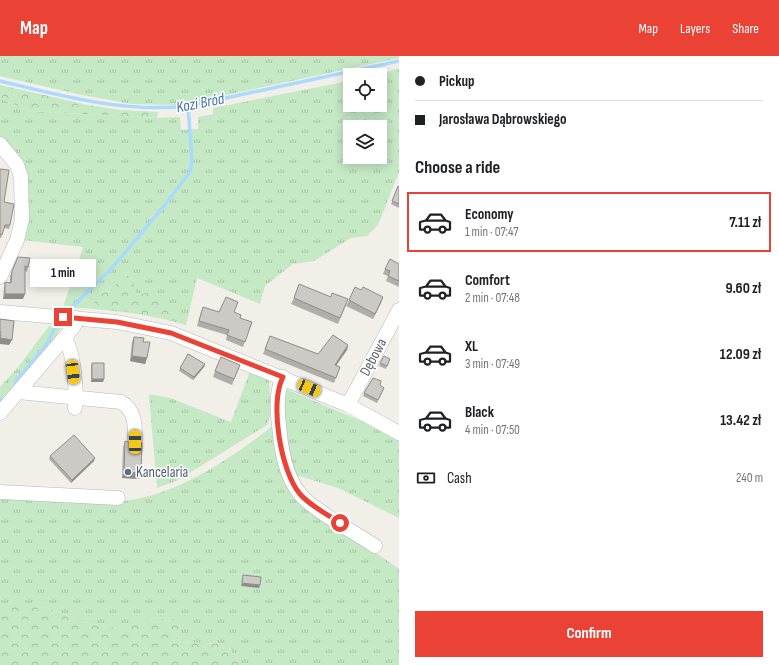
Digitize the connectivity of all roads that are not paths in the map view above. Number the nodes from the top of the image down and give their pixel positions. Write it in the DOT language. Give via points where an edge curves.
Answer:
graph roads {
  1 [pos="0,144"];
  2 [pos="0,277"];
  3 [pos="399,310"];
  4 [pos="0,312"];
  5 [pos="76,318"];
  6 [pos="65,337"];
  7 [pos="283,377"];
  8 [pos="18,392"];
  9 [pos="76,402"];
  10 [pos="348,405"];
  11 [pos="0,413"];
  12 [pos="399,433"];
  13 [pos="135,442"];
  14 [pos="0,492"];
  15 [pos="118,498"];
  16 [pos="375,546"];
  1 -- 2 [label="street" via="17,166 21,178 22,205 22,220 17,240"];
  3 -- 10 [label="street, Dębowa"];
  4 -- 5 [label="street"];
  5 -- 6 [label="street" via="74,326"];
  5 -- 7 [label="street" via="117,322 171,333"];
  6 -- 8 [label="street"];
  6 -- 9 [label="street" via="70,346"];
  7 -- 10 [label="street"];
  7 -- 16 [label="street" via="278,392 278,422 289,476 300,494"];
  8 -- 9 [label="street"];
  8 -- 11 [label="street"];
  9 -- 13 [label="street" via="115,400 126,405 134,418"];
  10 -- 12 [label="street"];
  14 -- 15 [label="street"];
}
